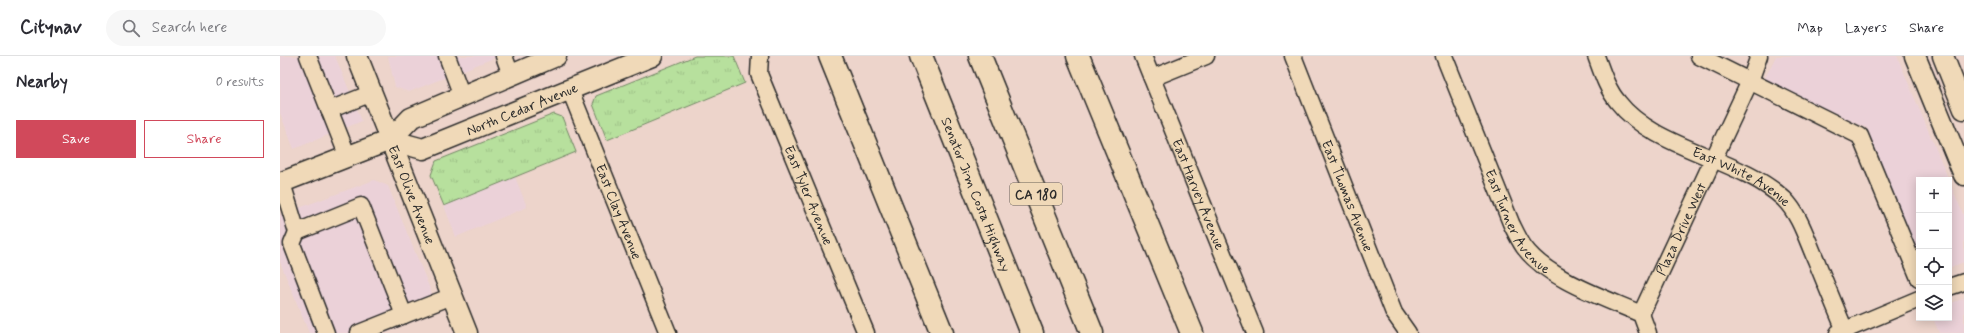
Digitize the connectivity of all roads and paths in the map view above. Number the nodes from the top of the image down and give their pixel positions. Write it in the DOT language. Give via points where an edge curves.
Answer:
graph roads {
  1 [pos="308,56"];
  2 [pos="357,56"];
  3 [pos="448,56"];
  4 [pos="504,56"];
  5 [pos="555,56"];
  6 [pos="652,56"];
  7 [pos="760,56"];
  8 [pos="830,56"];
  9 [pos="921,56"];
  10 [pos="980,56"];
  11 [pos="1078,56"];
  12 [pos="1143,56"];
  13 [pos="1206,56"];
  14 [pos="1293,56"];
  15 [pos="1444,56"];
  16 [pos="1596,56"];
  17 [pos="1699,56"];
  18 [pos="1759,56"];
  19 [pos="1915,56"];
  20 [pos="1943,56"];
  21 [pos="511,75"];
  22 [pos="1152,78"];
  23 [pos="1750,82"];
  24 [pos="570,90"];
  25 [pos="372,93"];
  26 [pos="462,96"];
  27 [pos="1964,109"];
  28 [pos="329,110"];
  29 [pos="390,140"];
  30 [pos="348,157"];
  31 [pos="1712,159"];
  32 [pos="1964,175"];
  33 [pos="281,183"];
  34 [pos="297,232"];
  35 [pos="1916,271"];
  36 [pos="1964,282"];
  37 [pos="1952,287"];
  38 [pos="452,296"];
  39 [pos="1916,300"];
  40 [pos="1641,314"];
  41 [pos="404,315"];
  42 [pos="1031,330"];
  43 [pos="1843,332"];
  44 [pos="326,333"];
  45 [pos="358,333"];
  46 [pos="467,333"];
  47 [pos="668,333"];
  48 [pos="866,333"];
  49 [pos="942,333"];
  50 [pos="1092,333"];
  51 [pos="1192,333"];
  52 [pos="1255,333"];
  53 [pos="1408,333"];
  54 [pos="1648,333"];
  1 -- 28 [label="street"];
  2 -- 25 [label="main road, East Olive Avenue"];
  3 -- 26 [label="street"];
  4 -- 21 [label="street"];
  5 -- 21 [label="main road"];
  6 -- 24 [label="main road, North Cedar Avenue"];
  7 -- 48 [label="street, East Tyler Avenue" via="759,74"];
  8 -- 49 [label="highway"];
  9 -- 42 [label="highway, Senator Jim Costa Highway"];
  10 -- 50 [label="highway, CA 180"];
  11 -- 51 [label="highway"];
  12 -- 22 [label="street, East Harvey Avenue"];
  13 -- 22 [label="street"];
  14 -- 53 [label="street, East Thomas Avenue" via="1394,313"];
  15 -- 40 [label="street, East Turner Avenue" via="1511,223 1524,247 1540,264 1557,276"];
  16 -- 31 [label="street, East White Avenue" via="1606,84 1630,116 1648,129"];
  17 -- 23 [label="street"];
  18 -- 23 [label="street, Plaza Drive West"];
  19 -- 32 [label="main road"];
  20 -- 27 [label="main road"];
  21 -- 26 [label="main road"];
  22 -- 52 [label="street, East Harvey Avenue"];
  23 -- 31 [label="street, Plaza Drive West"];
  23 -- 35 [label="street" via="1860,136"];
  24 -- 29 [label="main road, North Cedar Avenue" via="423,149"];
  24 -- 47 [label="street, East Clay Avenue"];
  25 -- 28 [label="street"];
  25 -- 29 [label="main road, East Olive Avenue"];
  26 -- 29 [label="main road" via="411,118"];
  28 -- 30 [label="street"];
  29 -- 30 [label="main road"];
  29 -- 38 [label="main road, East Olive Avenue"];
  30 -- 33 [label="main road"];
  31 -- 40 [label="street, Plaza Drive West"];
  31 -- 43 [label="street, East White Avenue" via="1754,177 1784,200 1803,230"];
  33 -- 34 [label="street"];
  34 -- 41 [label="street" via="361,206"];
  34 -- 44 [label="street" via="292,244"];
  36 -- 37 [label="street"];
  38 -- 41 [label="street"];
  38 -- 46 [label="main road, East Olive Avenue"];
  39 -- 43 [label="street"];
  40 -- 54 [label="street"];
  41 -- 45 [label="street"];
}
